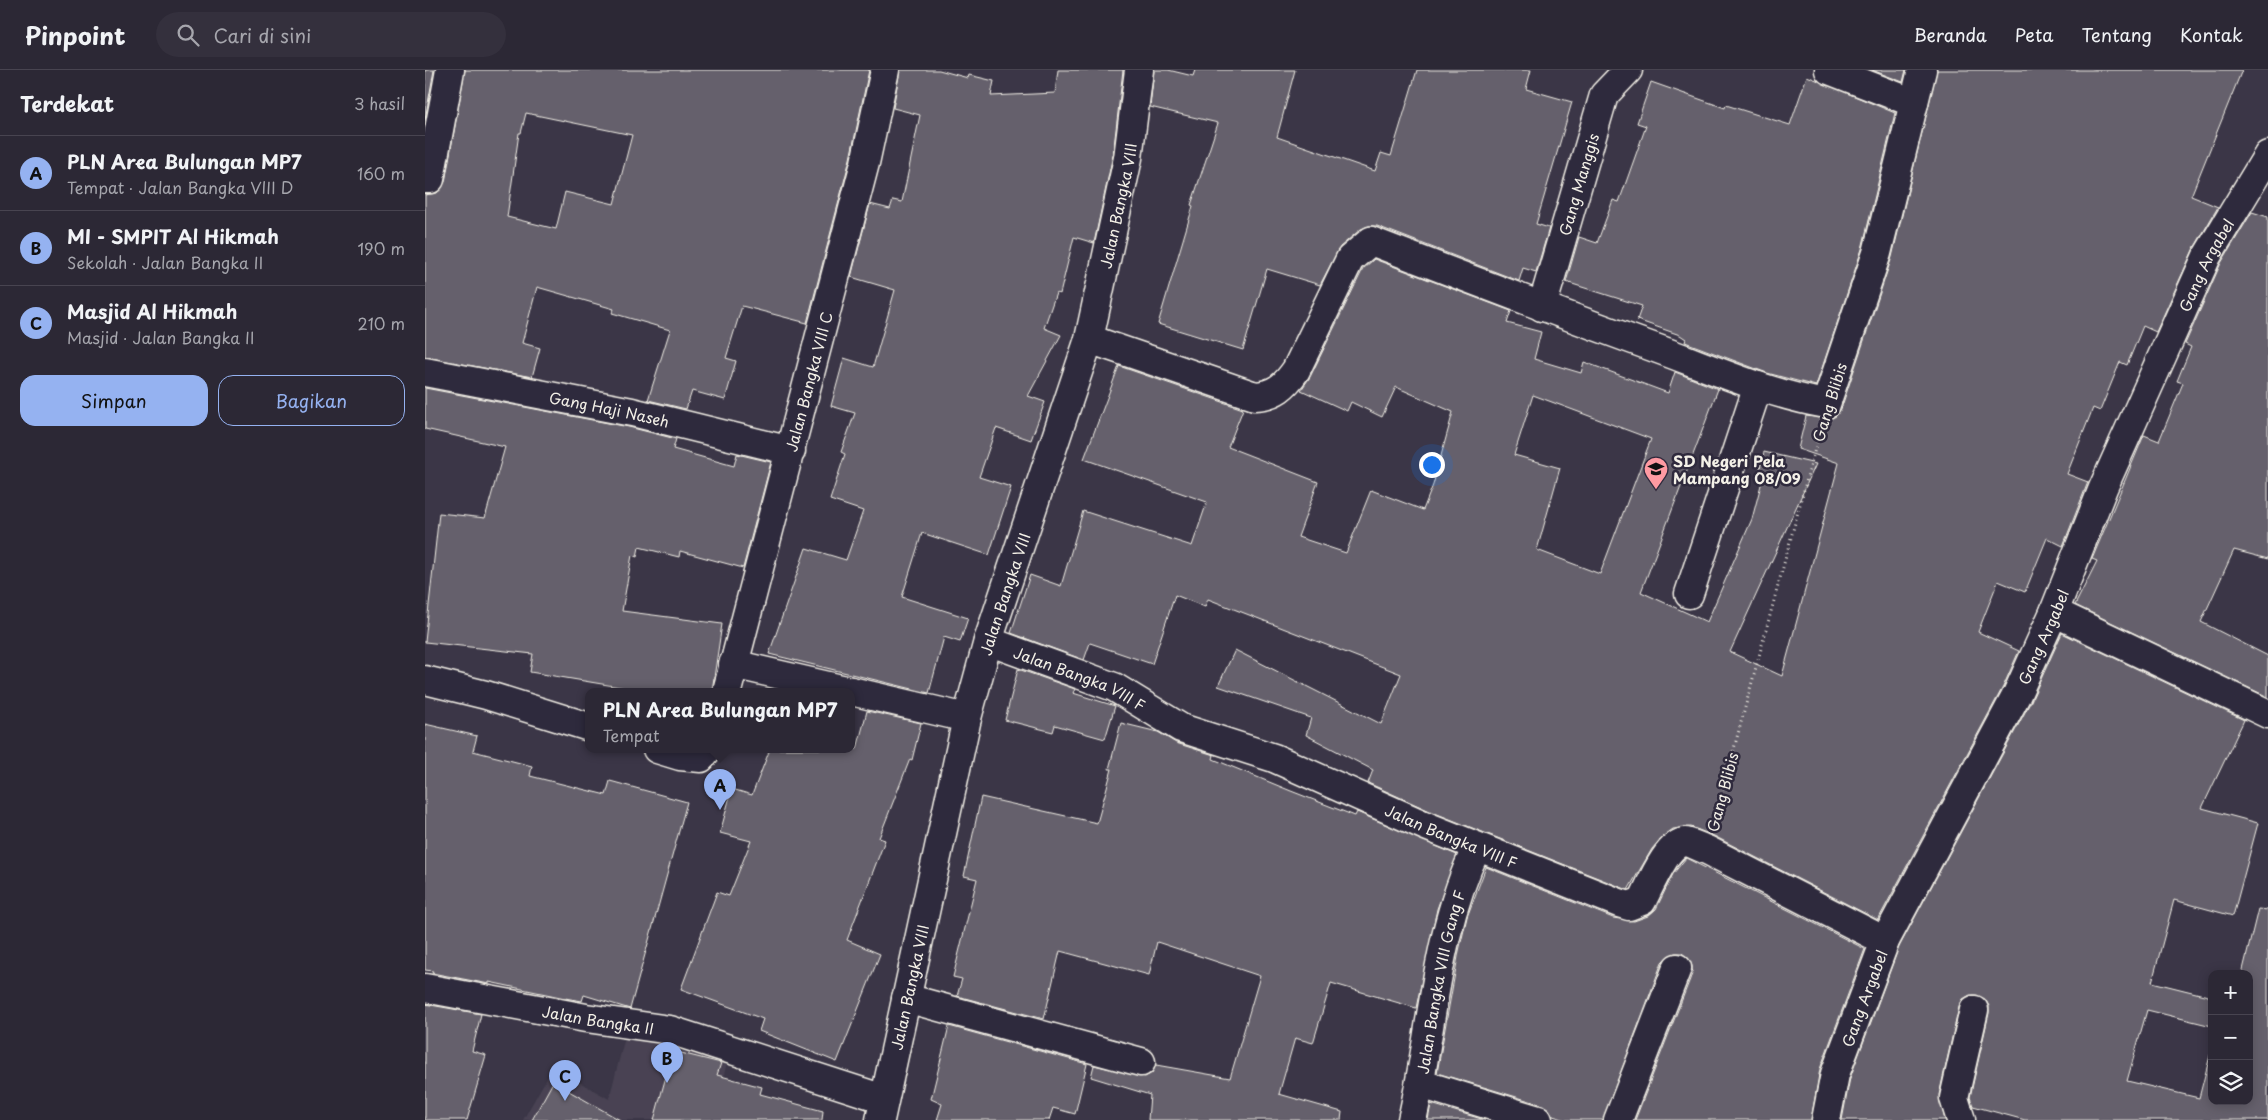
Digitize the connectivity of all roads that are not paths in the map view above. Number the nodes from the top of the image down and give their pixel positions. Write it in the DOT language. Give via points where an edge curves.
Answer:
graph roads {
  1 [pos="451,70"];
  2 [pos="885,70"];
  3 [pos="1139,70"];
  4 [pos="1628,70"];
  5 [pos="1829,70"];
  6 [pos="1922,70"];
  7 [pos="1914,103"];
  8 [pos="2268,155"];
  9 [pos="425,178"];
  10 [pos="1542,307"];
  11 [pos="1089,339"];
  12 [pos="425,372"];
  13 [pos="1758,386"];
  14 [pos="791,451"];
  15 [pos="1689,594"];
  16 [pos="2054,612"];
  17 [pos="988,641"];
  18 [pos="733,664"];
  19 [pos="425,680"];
  20 [pos="728,688"];
  21 [pos="838,688"];
  22 [pos="855,692"];
  23 [pos="2268,714"];
  24 [pos="967,718"];
  25 [pos="585,726"];
  26 [pos="670,753"];
  27 [pos="704,753"];
  28 [pos="1477,847"];
  29 [pos="1885,941"];
  30 [pos="1677,968"];
  31 [pos="425,988"];
  32 [pos="906,998"];
  33 [pos="1974,1010"];
  34 [pos="1141,1062"];
  35 [pos="1421,1084"];
  36 [pos="882,1109"];
  37 [pos="1413,1120"];
  38 [pos="1538,1120"];
  39 [pos="1619,1120"];
  40 [pos="1826,1120"];
  41 [pos="1961,1120"];
  1 -- 9 [label="street" via="430,179"];
  2 -- 14 [label="street, Jalan Bangka VIII C" via="863,173"];
  3 -- 11 [label="street, Jalan Bangka VIII" via="1128,158"];
  4 -- 10 [label="street, Gang Manggis" via="1604,95"];
  5 -- 7 [label="street"];
  6 -- 7 [label="street, Gang Blibis"];
  7 -- 13 [label="street, Gang Blibis" via="1877,253 1827,404 1797,399"];
  8 -- 16 [label="street, Gang Argabel" via="2207,256 2103,488"];
  10 -- 11 [label="street" via="1371,241 1350,259 1296,370 1284,386 1265,396 1255,396"];
  10 -- 13 [label="street"];
  11 -- 17 [label="street, Jalan Bangka VIII"];
  12 -- 14 [label="street, Gang Haji Naseh" via="632,412"];
  13 -- 15 [label="street"];
  14 -- 18 [label="street, Jalan Bangka VIII C"];
  16 -- 23 [label="street"];
  16 -- 29 [label="street, Gang Argabel" via="2017,694"];
  17 -- 24 [label="street, Jalan Bangka VIII"];
  17 -- 28 [label="street, Jalan Bangka VIII F" via="1114,686 1181,728 1274,758"];
  18 -- 20 [label="street, Jalan Bangka VIII C"];
  18 -- 21 [label="street"];
  19 -- 25 [label="street"];
  22 -- 24 [label="street"];
  24 -- 32 [label="street, Jalan Bangka VIII"];
  26 -- 27 [label="street" via="680,756"];
  28 -- 29 [label="street, Jalan Bangka VIII F" via="1629,906 1642,901 1669,851 1686,842"];
  28 -- 35 [label="street, Jalan Bangka VIII Gang F" via="1466,869 1441,954"];
  29 -- 40 [label="street, Gang Argabel" via="1835,1074"];
  30 -- 39 [label="street"];
  31 -- 36 [label="street, Jalan Bangka II" via="670,1030"];
  32 -- 34 [label="street"];
  32 -- 36 [label="street, Jalan Bangka VIII"];
  33 -- 41 [label="street" via="1954,1098"];
  35 -- 37 [label="street, Jalan Bangka VIII Gang F"];
  35 -- 38 [label="street"];
}
